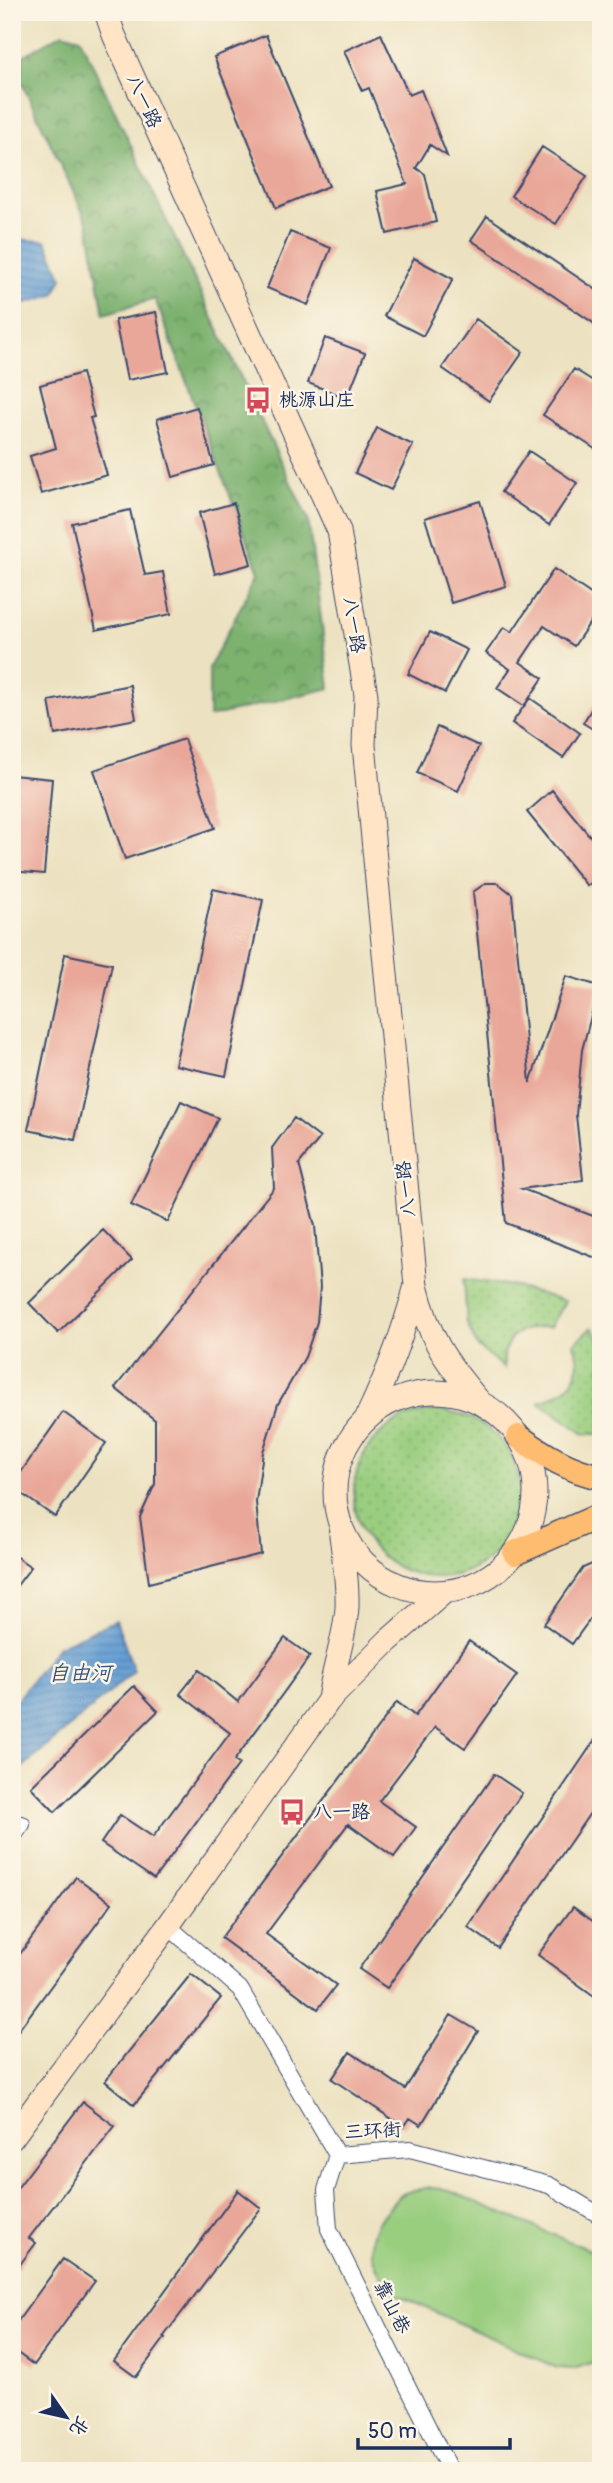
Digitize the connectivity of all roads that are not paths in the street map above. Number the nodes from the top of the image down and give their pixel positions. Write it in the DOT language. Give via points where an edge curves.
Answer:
graph roads {
  1 [pos="106,12"];
  2 [pos="416,1286"];
  3 [pos="479,1401"];
  4 [pos="366,1419"];
  5 [pos="519,1437"];
  6 [pos="601,1477"];
  7 [pos="601,1515"];
  8 [pos="339,1522"];
  9 [pos="515,1553"];
  10 [pos="444,1592"];
  11 [pos="329,1700"];
  12 [pos="22,1824"];
  13 [pos="12,1838"];
  14 [pos="168,1926"];
  15 [pos="12,2138"];
  16 [pos="337,2155"];
  17 [pos="601,2216"];
  18 [pos="450,2471"];
  1 -- 2 [label="main road, 八一路" via="339,531 366,695 364,745"];
  2 -- 3 [label="main road" via="425,1321 440,1352"];
  2 -- 4 [label="main road" via="390,1369"];
  3 -- 4 [label="main road" via="450,1392 423,1392 393,1400"];
  3 -- 5 [label="main road" via="499,1413"];
  4 -- 8 [label="main road" via="345,1447 335,1488"];
  5 -- 6 [label="main road" via="546,1457"];
  5 -- 9 [label="main road" via="533,1469 533,1514"];
  7 -- 9 [label="main road"];
  8 -- 10 [label="main road" via="352,1549 382,1578 414,1590"];
  8 -- 11 [label="main road" via="347,1607"];
  9 -- 10 [label="main road" via="497,1571 464,1588"];
  10 -- 11 [label="main road"];
  11 -- 14 [label="main road"];
  12 -- 13 [label="street"];
  14 -- 15 [label="main road"];
  14 -- 16 [label="street, 三环街" via="240,1989"];
  16 -- 17 [label="street, 三环街" via="410,2149 549,2185"];
  16 -- 18 [label="street, 靠山巷" via="326,2190 329,2229"];
}
